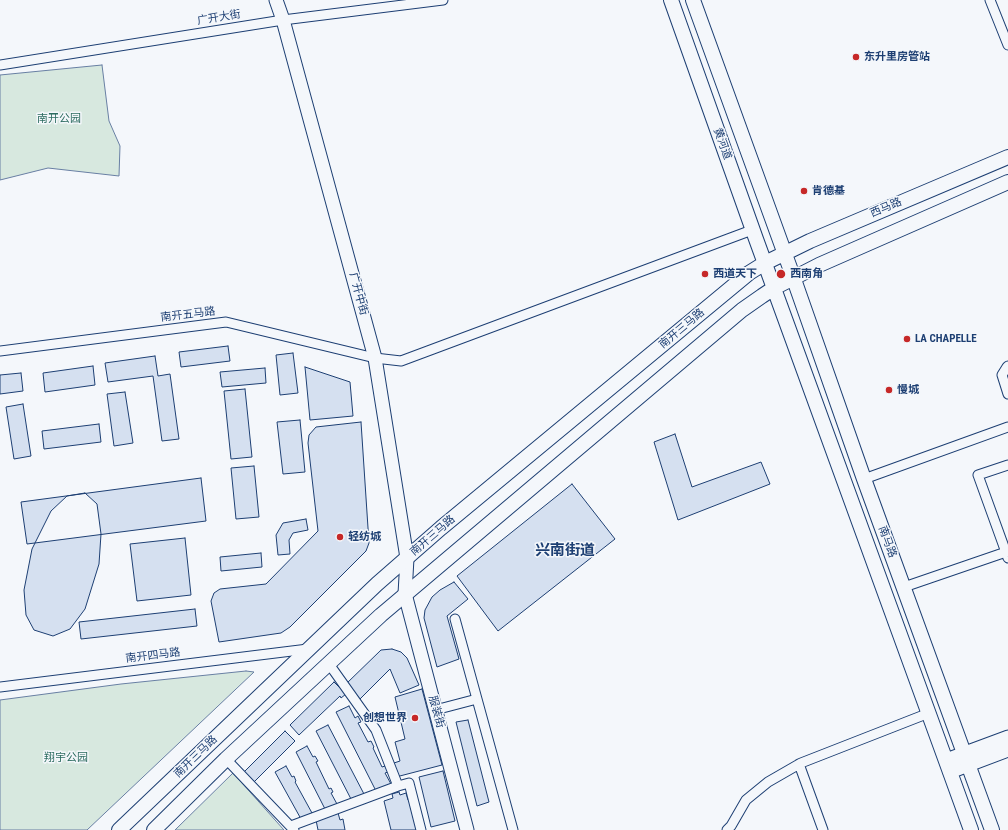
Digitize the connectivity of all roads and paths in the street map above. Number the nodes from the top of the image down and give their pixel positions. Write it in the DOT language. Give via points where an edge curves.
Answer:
graph roads {
  1 [pos="276,0"];
  2 [pos="443,0"];
  3 [pos="671,0"];
  4 [pos="693,0"];
  5 [pos="990,0"];
  6 [pos="283,20"];
  7 [pos="1008,45"];
  8 [pos="0,65"];
  9 [pos="1008,157"];
  10 [pos="1008,182"];
  11 [pos="752,230"];
  12 [pos="784,253"];
  13 [pos="765,263"];
  14 [pos="793,278"];
  15 [pos="774,288"];
  16 [pos="0,351"];
  17 [pos="375,358"];
  18 [pos="1008,366"];
  19 [pos="1008,394"];
  20 [pos="1008,427"];
  21 [pos="1008,465"];
  22 [pos="864,479"];
  23 [pos="1007,555"];
  24 [pos="407,558"];
  25 [pos="904,587"];
  26 [pos="405,594"];
  27 [pos="455,619"];
  28 [pos="310,648"];
  29 [pos="329,664"];
  30 [pos="0,687"];
  31 [pos="477,699"];
  32 [pos="435,710"];
  33 [pos="929,713"];
  34 [pos="1008,737"];
  35 [pos="1008,750"];
  36 [pos="226,759"];
  37 [pos="967,759"];
  38 [pos="799,764"];
  39 [pos="948,766"];
  40 [pos="398,786"];
  41 [pos="292,828"];
  42 [pos="119,830"];
  43 [pos="154,830"];
  44 [pos="421,830"];
  45 [pos="467,830"];
  46 [pos="513,830"];
  47 [pos="727,830"];
  48 [pos="823,830"];
  49 [pos="971,830"];
  50 [pos="992,830"];
  1 -- 6 [label="street, 广开中街"];
  2 -- 6 [label="street, 广开大街"];
  3 -- 11 [label="main road, 黄河道"];
  4 -- 12 [label="main road, 黄河道"];
  5 -- 7 [label="street"];
  6 -- 8 [label="street, 广开大街"];
  6 -- 17 [label="street, 广开中街"];
  9 -- 12 [label="main road, 西马路"];
  10 -- 14 [label="main road" via="841,254"];
  11 -- 13 [label="main road, 黄河道"];
  11 -- 17 [label="street, 南开五马路" via="401,362"];
  12 -- 13 [label="main road, 西马路"];
  12 -- 14 [label="main road, 南马路"];
  13 -- 15 [label="main road, 黄河道"];
  13 -- 24 [label="main road, 南开三马路" via="722,295"];
  14 -- 15 [label="main road, 南开三马路"];
  14 -- 22 [label="main road, 南马路"];
  15 -- 26 [label="main road, 南开三马路" via="733,318"];
  15 -- 33 [label="main road, 南马路"];
  16 -- 17 [label="street, 南开五马路" via="226,322"];
  17 -- 24 [label="street, 广开中街"];
  18 -- 19 [label="street" via="1002,376"];
  20 -- 22 [label="street"];
  21 -- 23 [label="street" via="978,475"];
  22 -- 25 [label="main road, 南马路"];
  23 -- 25 [label="street"];
  24 -- 26 [label="street, 广开中街"];
  24 -- 28 [label="main road, 南开三马路"];
  25 -- 37 [label="main road, 南马路"];
  26 -- 29 [label="main road, 南开三马路"];
  26 -- 32 [label="street, 服装街"];
  27 -- 31 [label="street"];
  28 -- 30 [label="street, 南开四马路"];
  28 -- 42 [label="main road, 南开三马路"];
  29 -- 36 [label="main road, 南开三马路"];
  29 -- 40 [label="street" via="376,730"];
  31 -- 32 [label="street"];
  31 -- 46 [label="street"];
  32 -- 45 [label="street, 服装街"];
  33 -- 38 [label="street"];
  33 -- 39 [label="main road, 南马路"];
  34 -- 37 [label="street"];
  35 -- 37 [label="street"];
  36 -- 41 [label="street"];
  36 -- 43 [label="main road, 南开三马路"];
  37 -- 39 [label="street"];
  37 -- 50 [label="main road, 南马路"];
  38 -- 47 [label="street" via="768,782 746,800"];
  38 -- 48 [label="street"];
  39 -- 49 [label="main road, 南马路"];
  40 -- 41 [label="street"];
  40 -- 44 [label="street" via="409,782"];
}
